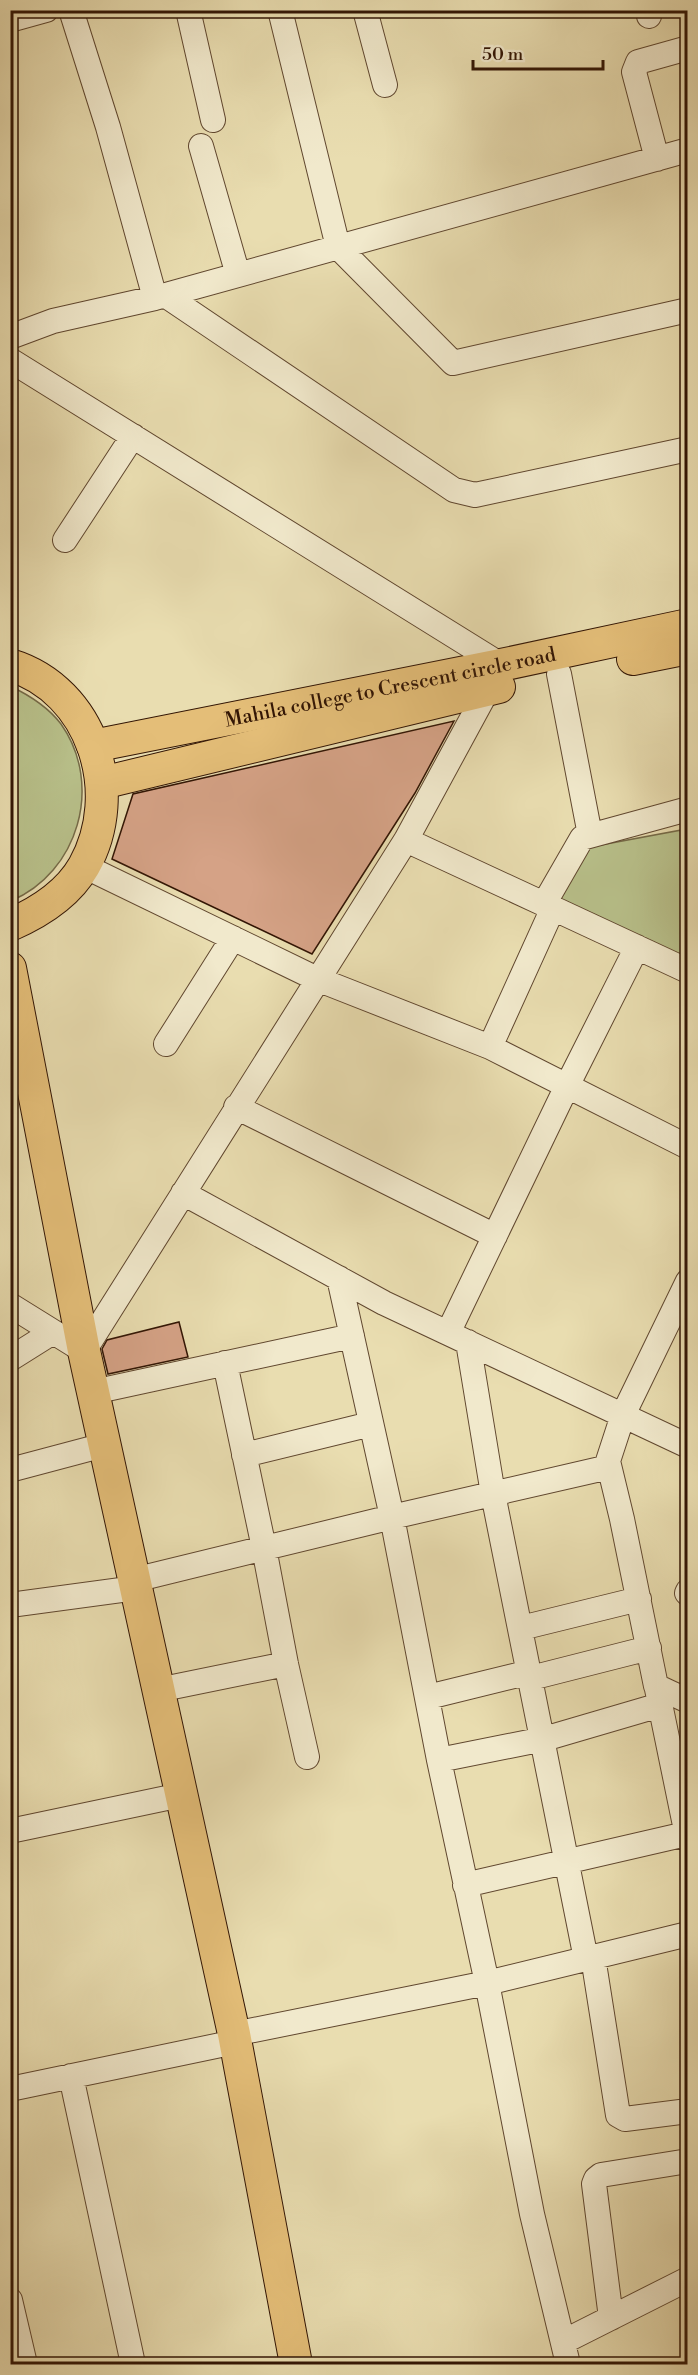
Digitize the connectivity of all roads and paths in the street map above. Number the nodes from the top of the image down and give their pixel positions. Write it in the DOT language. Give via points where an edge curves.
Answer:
graph roads {
  1 [pos="46,10"];
  2 [pos="71,10"];
  3 [pos="188,10"];
  4 [pos="280,10"];
  5 [pos="365,10"];
  6 [pos="10,20"];
  7 [pos="687,48"];
  8 [pos="385,85"];
  9 [pos="213,120"];
  10 [pos="201,146"];
  11 [pos="687,150"];
  12 [pos="657,159"];
  13 [pos="338,247"];
  14 [pos="238,275"];
  15 [pos="160,297"];
  16 [pos="687,310"];
  17 [pos="10,337"];
  18 [pos="10,360"];
  19 [pos="133,436"];
  20 [pos="687,449"];
  21 [pos="65,540"];
  22 [pos="687,625"];
  23 [pos="687,648"];
  24 [pos="10,665"];
  25 [pos="559,674"];
  26 [pos="494,677"];
  27 [pos="93,746"];
  28 [pos="102,783"];
  29 [pos="687,809"];
  30 [pos="590,835"];
  31 [pos="406,840"];
  32 [pos="84,866"];
  33 [pos="548,906"];
  34 [pos="10,925"];
  35 [pos="233,938"];
  36 [pos="637,947"];
  37 [pos="10,968"];
  38 [pos="687,971"];
  39 [pos="317,979"];
  40 [pos="166,1044"];
  41 [pos="490,1047"];
  42 [pos="567,1086"];
  43 [pos="237,1107"];
  44 [pos="687,1147"];
  45 [pos="183,1193"];
  46 [pos="495,1236"];
  47 [pos="339,1278"];
  48 [pos="687,1281"];
  49 [pos="10,1305"];
  50 [pos="54,1332"];
  51 [pos="352,1336"];
  52 [pos="458,1338"];
  53 [pos="84,1351"];
  54 [pos="10,1359"];
  55 [pos="225,1363"];
  56 [pos="93,1392"];
  57 [pos="623,1415"];
  58 [pos="371,1424"];
  59 [pos="104,1445"];
  60 [pos="687,1446"];
  61 [pos="244,1455"];
  62 [pos="609,1467"];
  63 [pos="10,1470"];
  64 [pos="493,1494"];
  65 [pos="392,1517"];
  66 [pos="264,1548"];
  67 [pos="135,1584"];
  68 [pos="639,1599"];
  69 [pos="10,1605"];
  70 [pos="521,1628"];
  71 [pos="649,1648"];
  72 [pos="286,1664"];
  73 [pos="531,1675"];
  74 [pos="158,1690"];
  75 [pos="658,1696"];
  76 [pos="428,1697"];
  77 [pos="687,1701"];
  78 [pos="543,1738"];
  79 [pos="308,1757"];
  80 [pos="439,1760"];
  81 [pos="181,1795"];
  82 [pos="10,1831"];
  83 [pos="687,1837"];
  84 [pos="566,1863"];
  85 [pos="465,1885"];
  86 [pos="687,1934"];
  87 [pos="590,1958"];
  88 [pos="487,1983"];
  89 [pos="235,2038"];
  90 [pos="71,2076"];
  91 [pos="10,2089"];
  92 [pos="687,2111"];
  93 [pos="687,2161"];
  94 [pos="687,2279"];
  95 [pos="10,2300"];
  96 [pos="611,2318"];
  97 [pos="566,2353"];
  98 [pos="25,2364"];
  99 [pos="133,2364"];
  100 [pos="296,2364"];
  1 -- 6 [label="street"];
  2 -- 15 [label="street"];
  3 -- 9 [label="street"];
  4 -- 13 [label="street"];
  5 -- 8 [label="street"];
  7 -- 12 [label="street" via="638,62 634,72"];
  10 -- 14 [label="street"];
  11 -- 12 [label="street"];
  12 -- 13 [label="street"];
  13 -- 14 [label="street"];
  13 -- 16 [label="street" via="453,363"];
  14 -- 15 [label="street"];
  15 -- 17 [label="street" via="53,321"];
  15 -- 20 [label="street" via="467,495"];
  18 -- 19 [label="street"];
  19 -- 21 [label="street"];
  19 -- 26 [label="street"];
  22 -- 26 [label="main road, Mahila college to Crescent circle road"];
  23 -- 25 [label="main road, Mahila college to Crescent circle road"];
  24 -- 27 [label="main road" via="26,670 63,696 89,732"];
  25 -- 26 [label="main road, Mahila college to Crescent circle road"];
  25 -- 30 [label="street"];
  26 -- 27 [label="main road, Mahila college to Crescent circle road"];
  26 -- 28 [label="main road, Mahila college to Crescent circle road"];
  26 -- 31 [label="street"];
  27 -- 28 [label="main road"];
  28 -- 32 [label="main road" via="101,821"];
  29 -- 30 [label="street"];
  30 -- 33 [label="street" via="582,838"];
  31 -- 33 [label="street"];
  31 -- 39 [label="street"];
  32 -- 34 [label="main road" via="63,893 35,914"];
  32 -- 35 [label="street"];
  33 -- 36 [label="street"];
  33 -- 41 [label="street"];
  35 -- 39 [label="street"];
  35 -- 40 [label="street"];
  36 -- 38 [label="street"];
  36 -- 42 [label="street"];
  37 -- 53 [label="main road"];
  39 -- 41 [label="street"];
  39 -- 43 [label="street"];
  41 -- 42 [label="street"];
  42 -- 44 [label="street"];
  42 -- 46 [label="street"];
  43 -- 45 [label="street"];
  43 -- 46 [label="street"];
  45 -- 47 [label="street"];
  45 -- 53 [label="street"];
  46 -- 52 [label="street"];
  47 -- 51 [label="street"];
  47 -- 52 [label="street"];
  48 -- 57 [label="street"];
  49 -- 50 [label="street"];
  50 -- 53 [label="street"];
  50 -- 54 [label="street"];
  51 -- 55 [label="street"];
  51 -- 58 [label="street"];
  52 -- 57 [label="street"];
  52 -- 64 [label="street"];
  53 -- 56 [label="main road"];
  55 -- 56 [label="street"];
  55 -- 61 [label="street"];
  56 -- 59 [label="main road"];
  57 -- 60 [label="street"];
  57 -- 62 [label="street"];
  58 -- 61 [label="street"];
  58 -- 65 [label="street"];
  59 -- 63 [label="street"];
  59 -- 67 [label="main road"];
  61 -- 66 [label="street"];
  62 -- 64 [label="street"];
  62 -- 68 [label="street"];
  64 -- 65 [label="street"];
  64 -- 70 [label="street"];
  65 -- 66 [label="street"];
  65 -- 76 [label="street"];
  66 -- 67 [label="street"];
  66 -- 72 [label="street"];
  67 -- 69 [label="street"];
  67 -- 74 [label="main road"];
  68 -- 70 [label="street"];
  68 -- 71 [label="street"];
  70 -- 73 [label="street"];
  71 -- 73 [label="street"];
  71 -- 75 [label="street"];
  72 -- 74 [label="street"];
  72 -- 79 [label="street"];
  73 -- 76 [label="street"];
  73 -- 78 [label="street"];
  74 -- 81 [label="main road"];
  75 -- 77 [label="street"];
  75 -- 78 [label="street"];
  75 -- 83 [label="street"];
  76 -- 80 [label="street"];
  78 -- 80 [label="street"];
  78 -- 84 [label="street"];
  80 -- 85 [label="street"];
  81 -- 82 [label="street"];
  81 -- 89 [label="main road"];
  83 -- 84 [label="street"];
  84 -- 85 [label="street"];
  84 -- 87 [label="street"];
  85 -- 88 [label="street"];
  86 -- 87 [label="street"];
  87 -- 88 [label="street"];
  87 -- 92 [label="street" via="618,2115 625,2119"];
  88 -- 89 [label="street"];
  88 -- 97 [label="street" via="532,2214"];
  89 -- 90 [label="street"];
  89 -- 100 [label="main road"];
  90 -- 91 [label="street"];
  90 -- 99 [label="street"];
  93 -- 96 [label="street" via="596,2179"];
  94 -- 96 [label="street"];
  95 -- 98 [label="street"];
  96 -- 97 [label="street"];
}
